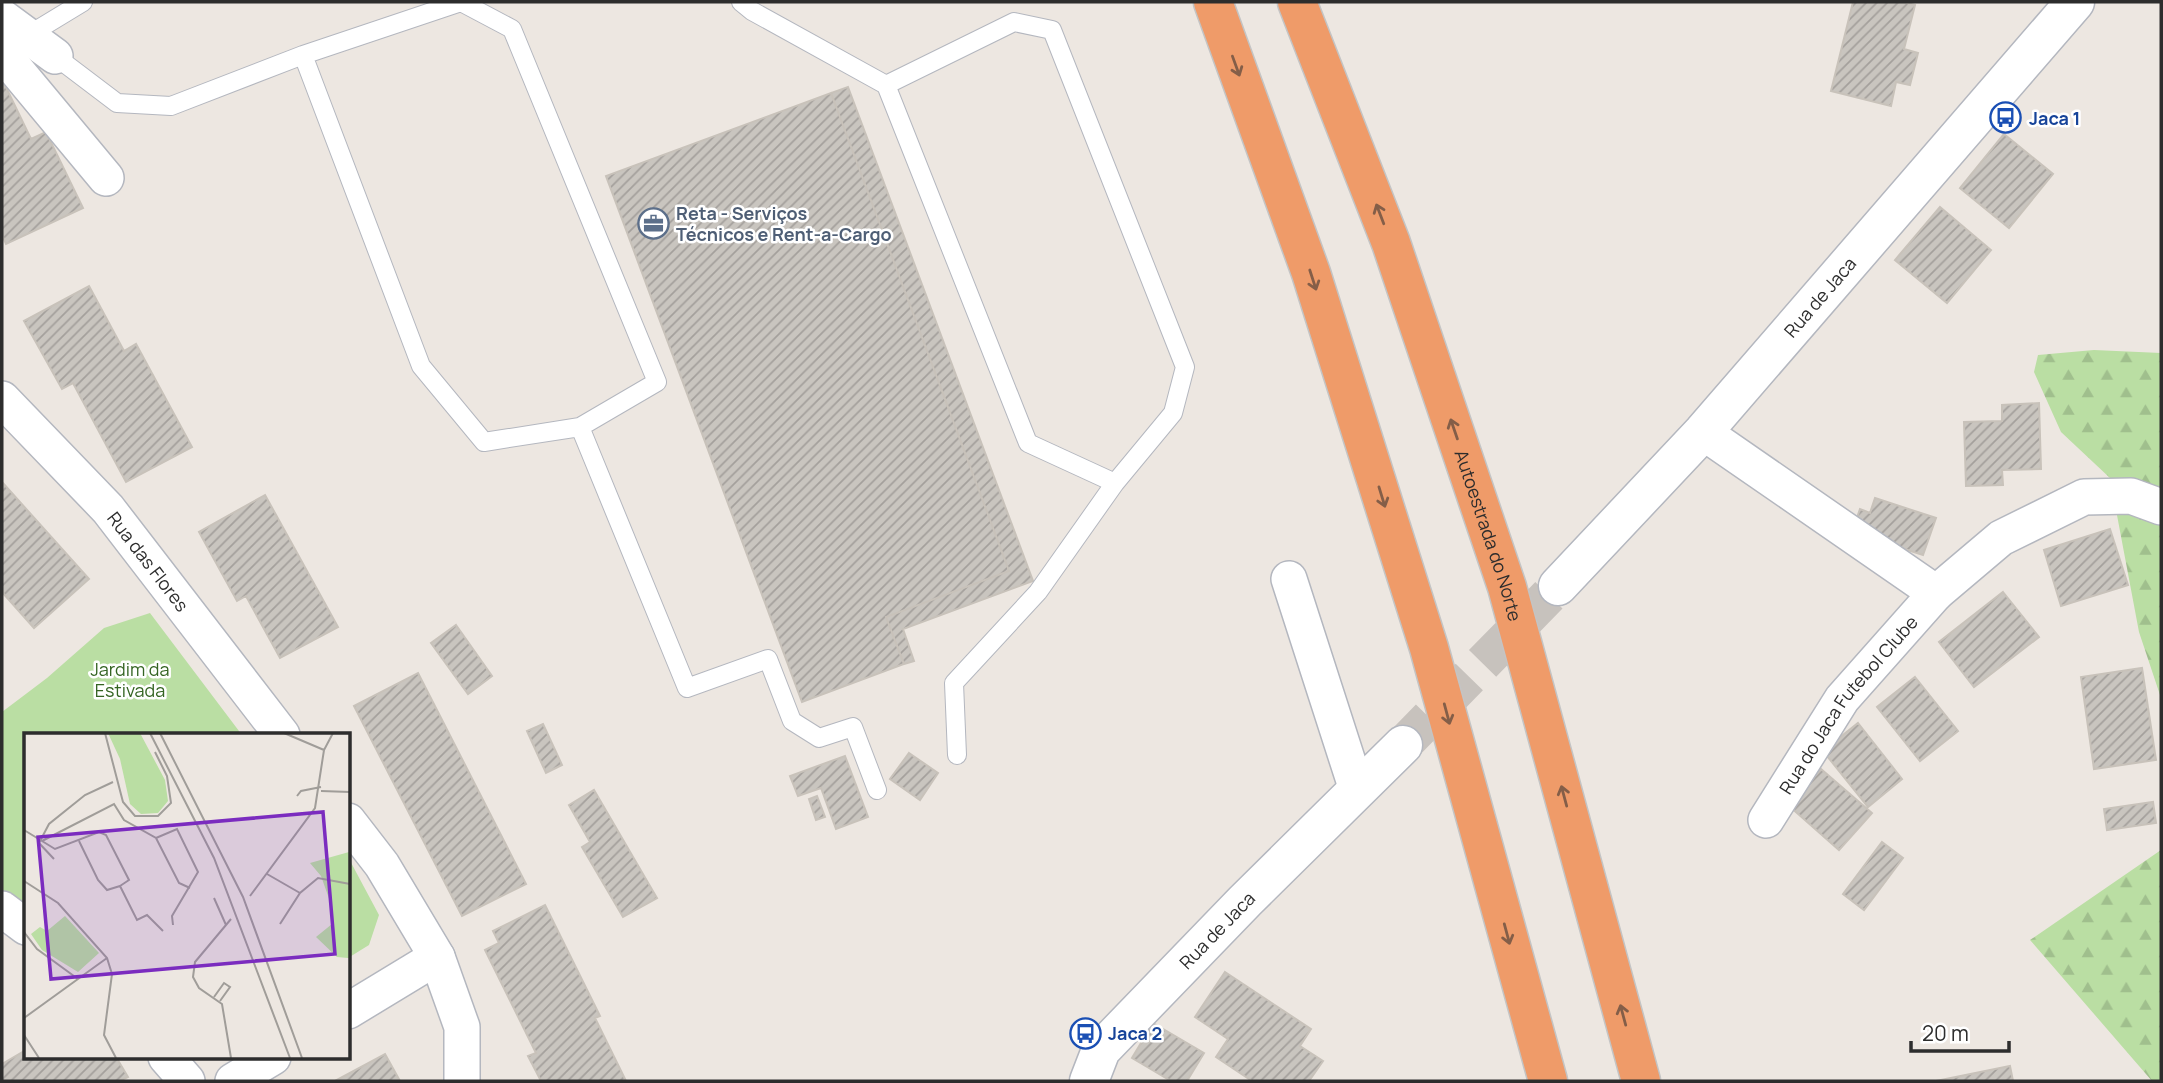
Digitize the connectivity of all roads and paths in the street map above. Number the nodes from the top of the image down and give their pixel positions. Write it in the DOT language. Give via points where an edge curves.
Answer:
graph roads {
  1 [pos="8,2"];
  2 [pos="83,2"];
  3 [pos="741,2"];
  4 [pos="1213,2"];
  5 [pos="1297,2"];
  6 [pos="2076,2"];
  7 [pos="2,9"];
  8 [pos="10,35"];
  9 [pos="303,55"];
  10 [pos="55,57"];
  11 [pos="886,85"];
  12 [pos="106,178"];
  13 [pos="2,399"];
  14 [pos="580,427"];
  15 [pos="1703,432"];
  16 [pos="1115,483"];
  17 [pos="2161,507"];
  18 [pos="1289,579"];
  19 [pos="1558,586"];
  20 [pos="1936,593"];
  21 [pos="280,733"];
  22 [pos="1403,745"];
  23 [pos="957,755"];
  24 [pos="1357,789"];
  25 [pos="877,790"];
  26 [pos="1766,820"];
  27 [pos="350,824"];
  28 [pos="2,909"];
  29 [pos="24,926"];
  30 [pos="437,957"];
  31 [pos="350,1010"];
  32 [pos="167,1058"];
  33 [pos="272,1058"];
  34 [pos="187,1081"];
  35 [pos="233,1081"];
  36 [pos="462,1081"];
  37 [pos="1089,1081"];
  38 [pos="1548,1081"];
  39 [pos="1641,1081"];
  1 -- 7 [label="lane"];
  2 -- 8 [label="lane"];
  3 -- 11 [label="lane"];
  4 -- 38 [label="highway, one-way" via="1311,273 1429,648"];
  39 -- 5 [label="highway, Autoestrada do Norte, one-way" via="1507,587 1391,243"];
  6 -- 15 [label="street, Rua de Jaca"];
  8 -- 10 [label="street"];
  8 -- 12 [label="street"];
  9 -- 10 [label="lane" via="171,106 117,103"];
  9 -- 14 [label="lane" via="421,366 484,442"];
  9 -- 14 [label="lane" via="461,2 512,29 657,382"];
  11 -- 16 [label="lane" via="1028,443"];
  11 -- 16 [label="lane" via="1014,22 1052,30 1185,367 1173,413"];
  13 -- 21 [label="street, Rua das Flores" via="108,509"];
  14 -- 25 [label="lane" via="687,688 768,659 792,721 819,738 853,727"];
  15 -- 19 [label="street, Rua de Jaca"];
  15 -- 20 [label="street"];
  16 -- 23 [label="lane" via="1038,592 954,683"];
  17 -- 20 [label="street, Rua do Jaca Futebol Clube" via="2131,496 2084,496 2001,538"];
  18 -- 24 [label="street"];
  20 -- 26 [label="street, Rua do Jaca Futebol Clube" via="1842,699"];
  22 -- 24 [label="street, Rua de Jaca"];
  24 -- 37 [label="street, Rua de Jaca" via="1101,1049"];
  27 -- 30 [label="street" via="382,865"];
  28 -- 29 [label="street"];
  30 -- 31 [label="street"];
  30 -- 36 [label="street" via="462,1027"];
  32 -- 34 [label="street"];
  33 -- 35 [label="street"];
}
